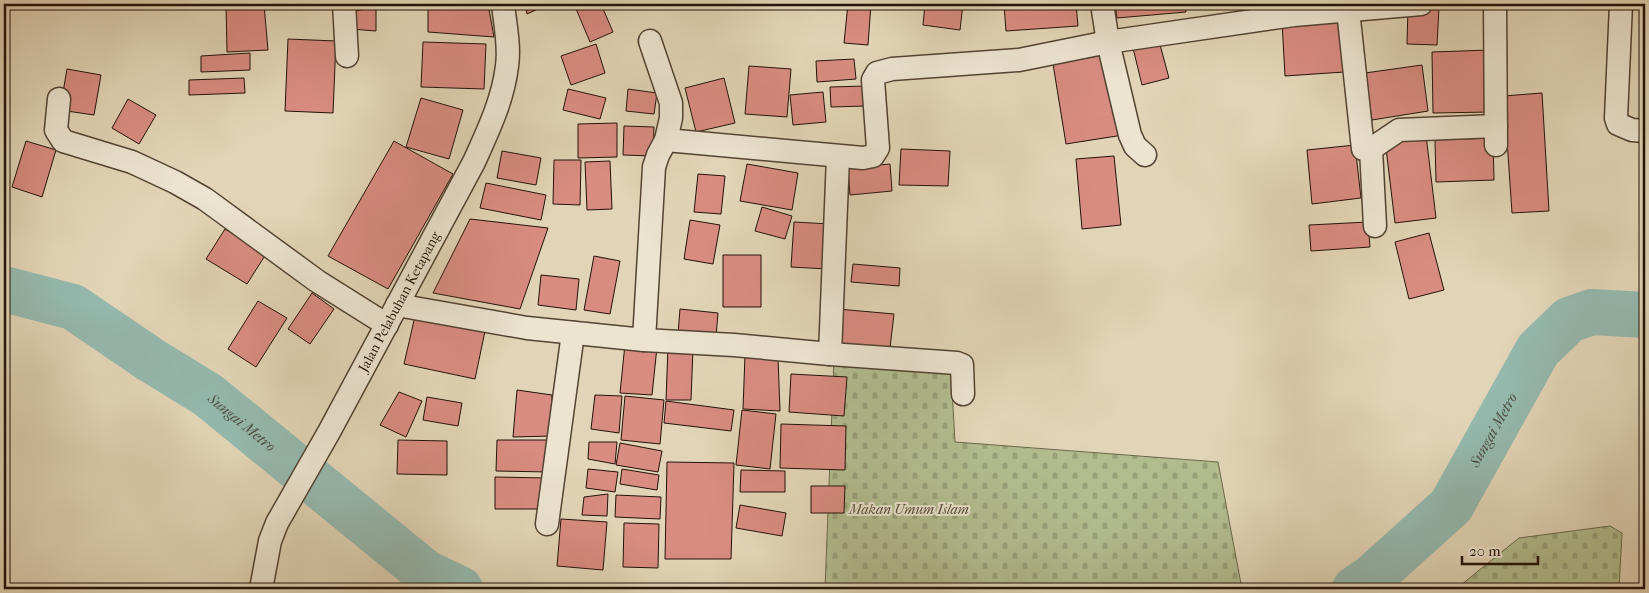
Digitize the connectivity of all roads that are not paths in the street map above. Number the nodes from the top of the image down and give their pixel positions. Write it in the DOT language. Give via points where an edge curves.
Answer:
graph roads {
  1 [pos="344,4"];
  2 [pos="503,4"];
  3 [pos="1102,4"];
  4 [pos="1421,4"];
  5 [pos="1495,4"];
  6 [pos="1621,4"];
  7 [pos="1348,10"];
  8 [pos="650,41"];
  9 [pos="1108,42"];
  10 [pos="347,56"];
  11 [pos="59,99"];
  12 [pos="1645,131"];
  13 [pos="666,140"];
  14 [pos="1371,149"];
  15 [pos="1145,155"];
  16 [pos="838,157"];
  17 [pos="1375,226"];
  18 [pos="397,305"];
  19 [pos="387,325"];
  20 [pos="573,333"];
  21 [pos="644,340"];
  22 [pos="830,354"];
  23 [pos="963,394"];
  24 [pos="547,524"];
  25 [pos="261,589"];
  1 -- 10 [label="street"];
  2 -- 18 [label="street, Jalan Pelabuhan Ketapang" via="508,65 490,126"];
  3 -- 9 [label="street"];
  4 -- 7 [label="street"];
  5 -- 14 [label="street" via="1496,136 1399,130"];
  6 -- 12 [label="street" via="1616,118 1618,124"];
  7 -- 9 [label="street" via="1216,24"];
  7 -- 14 [label="street" via="1363,149"];
  8 -- 13 [label="street" via="671,103 672,118"];
  9 -- 15 [label="street" via="1130,134 1135,146"];
  9 -- 16 [label="street" via="1019,60 892,69 878,73 873,80 877,149 872,156 863,158"];
  11 -- 19 [label="street" via="56,130 63,140 132,162 205,199 317,281"];
  13 -- 16 [label="street"];
  13 -- 21 [label="street" via="654,167"];
  14 -- 17 [label="street"];
  16 -- 22 [label="street"];
  18 -- 19 [label="street, Jalan Pelabuhan Ketapang"];
  18 -- 20 [label="street"];
  19 -- 25 [label="street, Jalan Pelabuhan Ketapang" via="277,523 270,541"];
  20 -- 21 [label="street"];
  20 -- 24 [label="street"];
  21 -- 22 [label="street"];
  22 -- 23 [label="street" via="957,363 962,366"];
}
